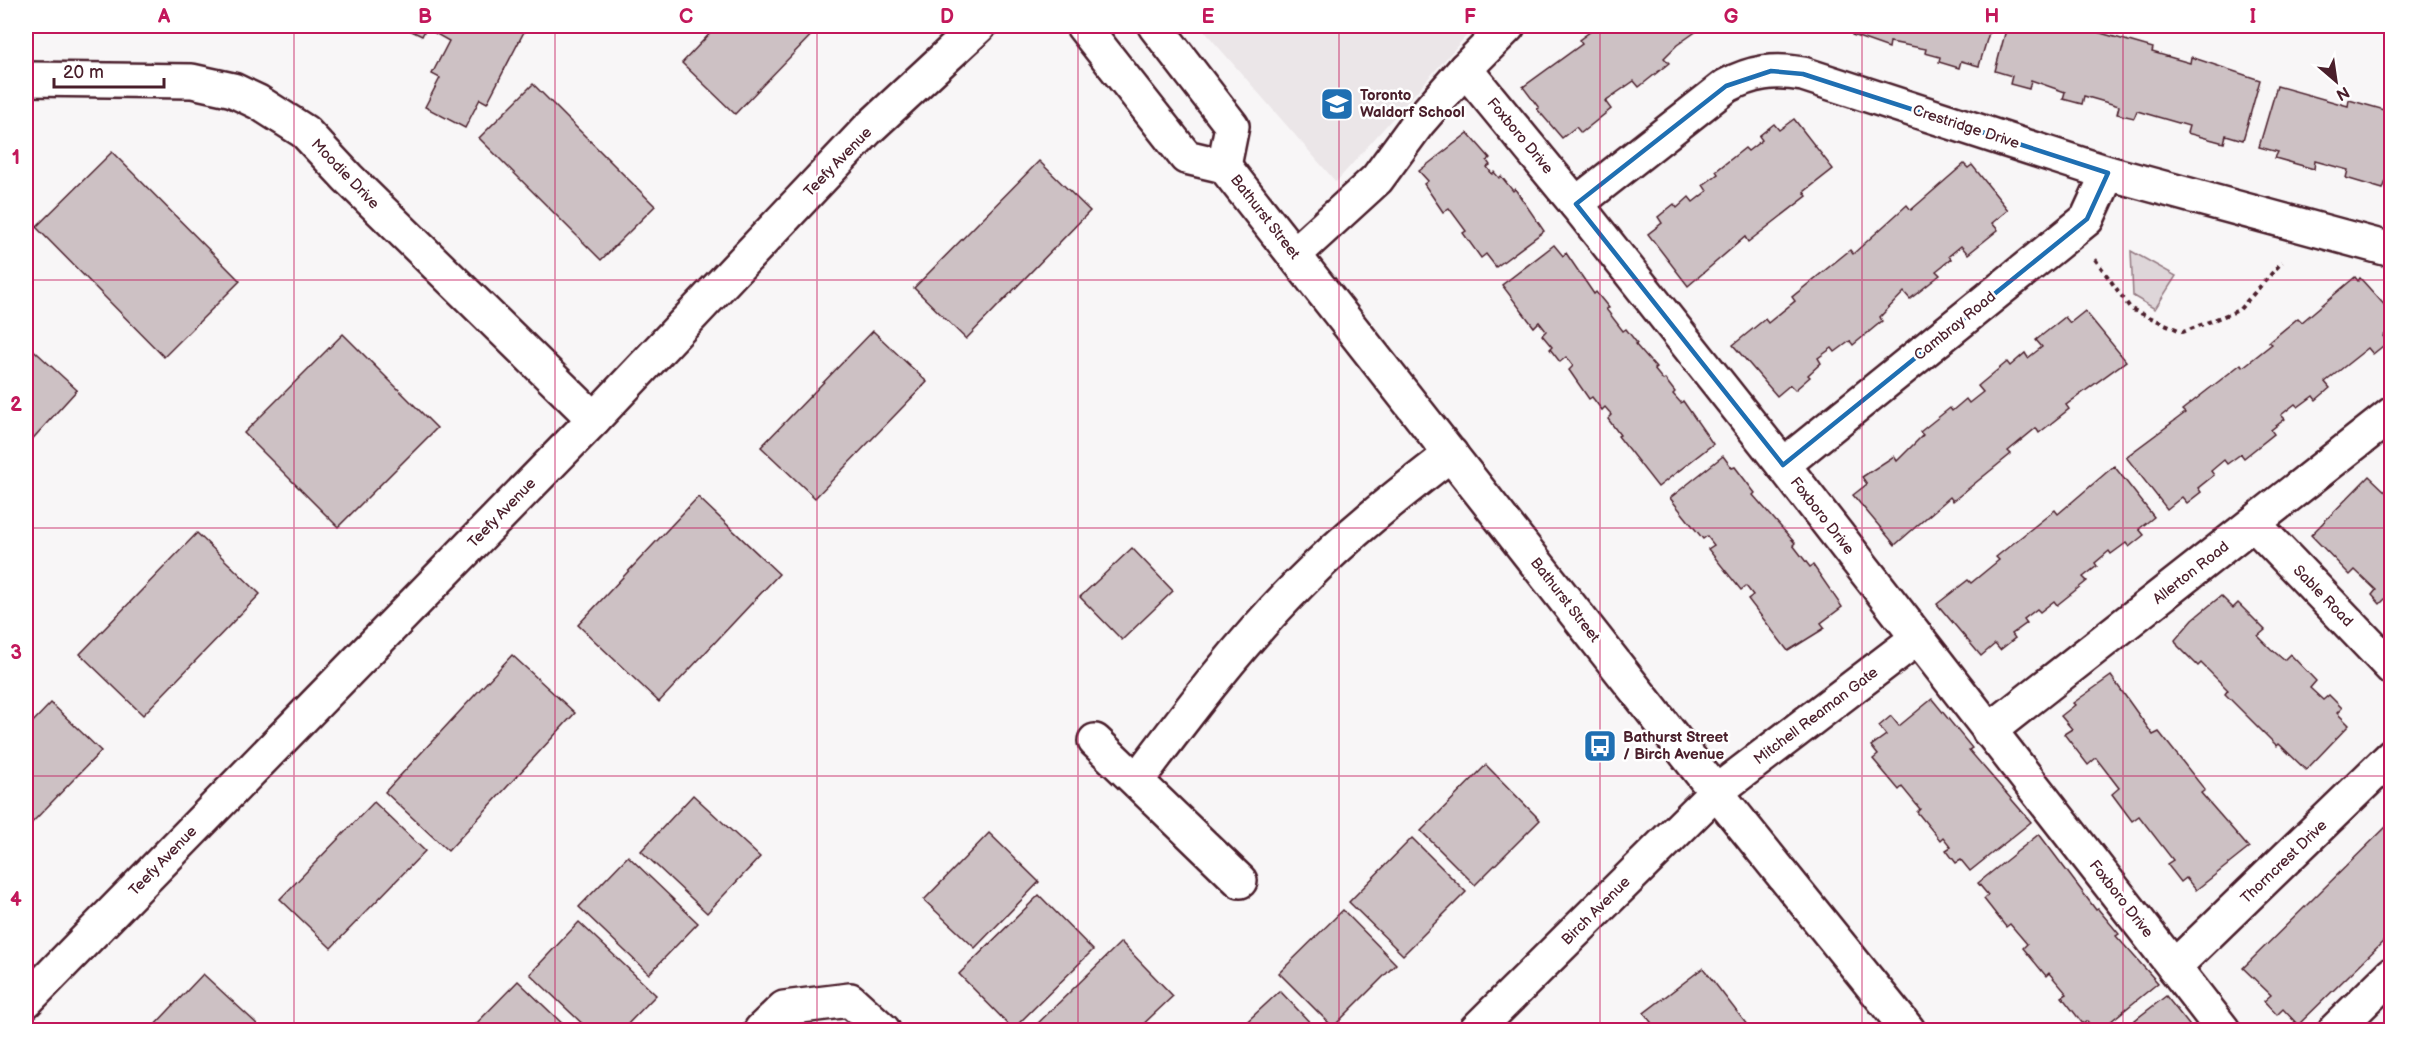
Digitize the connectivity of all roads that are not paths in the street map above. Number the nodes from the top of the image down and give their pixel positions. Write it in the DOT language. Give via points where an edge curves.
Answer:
graph roads {
  1 [pos="979,26"];
  2 [pos="1083,26"];
  3 [pos="1155,26"];
  4 [pos="1508,26"];
  5 [pos="1465,69"];
  6 [pos="26,79"];
  7 [pos="1224,166"];
  8 [pos="2108,173"];
  9 [pos="1576,204"];
  10 [pos="2391,250"];
  11 [pos="1294,255"];
  12 [pos="2391,414"];
  13 [pos="594,420"];
  14 [pos="1451,454"];
  15 [pos="1782,465"];
  16 [pos="2254,524"];
  17 [pos="1916,639"];
  18 [pos="2391,669"];
  19 [pos="1989,731"];
  20 [pos="1095,741"];
  21 [pos="2391,756"];
  22 [pos="1137,780"];
  23 [pos="1716,792"];
  24 [pos="1240,881"];
  25 [pos="2174,967"];
  26 [pos="2391,974"];
  27 [pos="26,1001"];
  28 [pos="761,1030"];
  29 [pos="883,1030"];
  30 [pos="1476,1030"];
  31 [pos="1908,1030"];
  32 [pos="2223,1030"];
  33 [pos="2335,1030"];
  1 -- 13 [label="street, Teefy Avenue" via="867,130"];
  2 -- 7 [label="street, Bathurst Street" via="1186,157"];
  3 -- 7 [label="street, Bathurst Street" via="1232,126"];
  4 -- 5 [label="street"];
  5 -- 9 [label="street, Foxboro Drive"];
  5 -- 11 [label="street" via="1377,179"];
  6 -- 13 [label="street, Moodie Drive" via="192,81 233,90 258,102 305,132"];
  7 -- 11 [label="street, Bathurst Street"];
  8 -- 9 [label="street, Crestridge Drive" via="1803,74 1771,71 1747,75 1726,86"];
  8 -- 10 [label="street, Crestridge Drive"];
  8 -- 15 [label="street, Cambray Road" via="2087,219"];
  9 -- 15 [label="street, Foxboro Drive"];
  11 -- 14 [label="street, Bathurst Street"];
  12 -- 16 [label="street, Allerton Road"];
  13 -- 27 [label="street, Teefy Avenue"];
  14 -- 22 [label="street" via="1396,496 1301,582 1212,681"];
  14 -- 23 [label="street, Bathurst Street"];
  15 -- 17 [label="street, Foxboro Drive"];
  16 -- 18 [label="street, Sable Road"];
  16 -- 19 [label="street, Allerton Road"];
  17 -- 19 [label="street, Foxboro Drive"];
  17 -- 23 [label="street, Mitchell Reaman Gate"];
  19 -- 25 [label="street, Foxboro Drive"];
  20 -- 22 [label="street"];
  21 -- 25 [label="street, Thorncrest Drive"];
  22 -- 24 [label="street"];
  23 -- 30 [label="street, Birch Avenue"];
  23 -- 31 [label="street, Bathurst Street"];
  25 -- 32 [label="street, Foxboro Drive"];
  26 -- 33 [label="street"];
  28 -- 29 [label="street" via="784,1008 850,999"];
}
